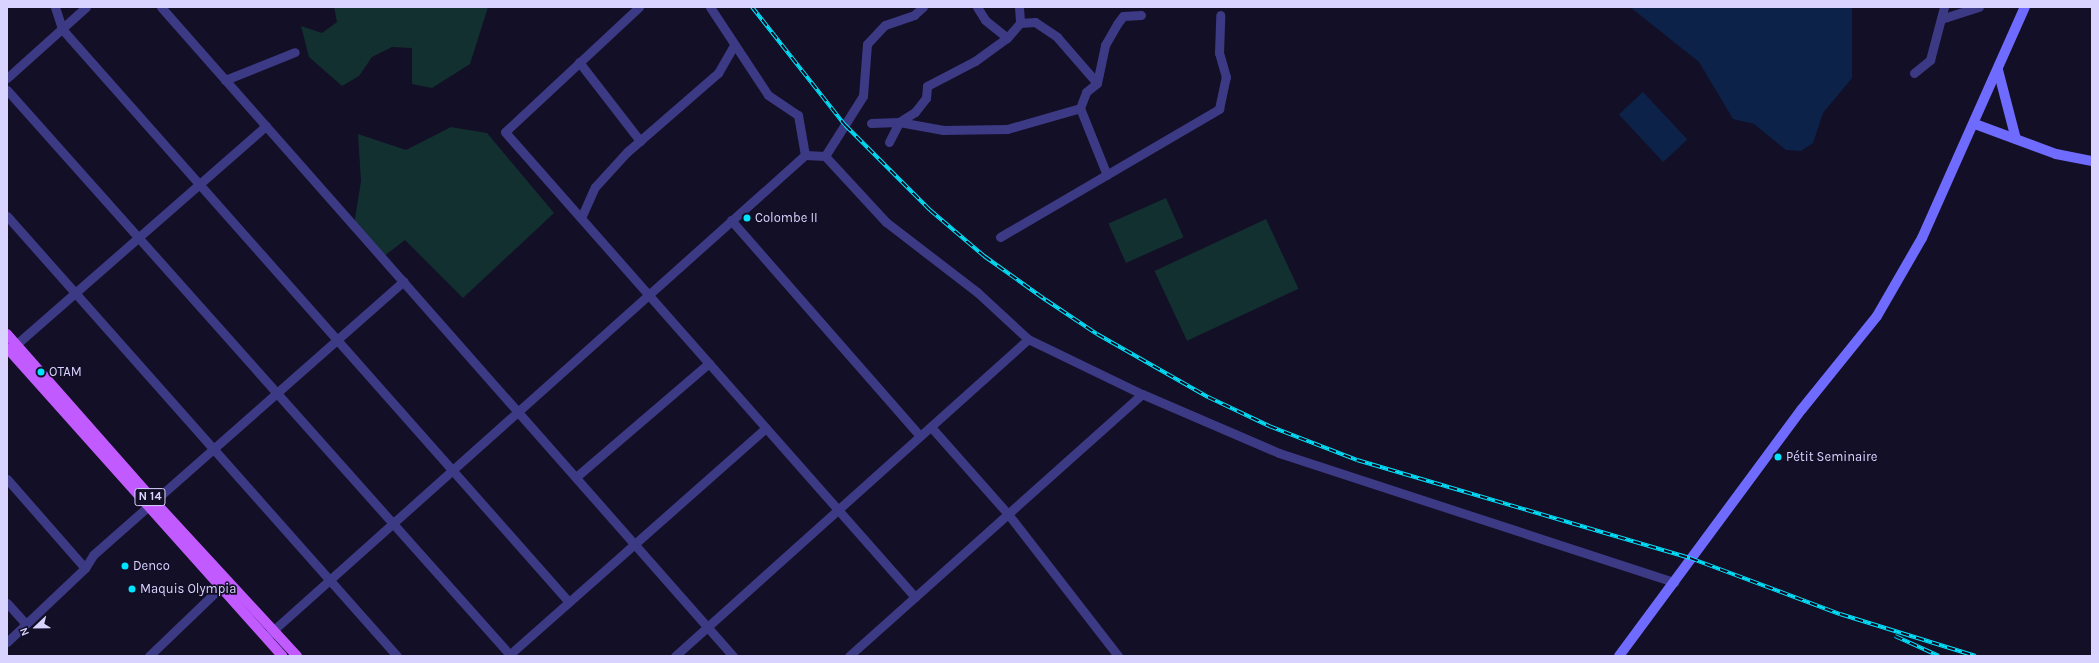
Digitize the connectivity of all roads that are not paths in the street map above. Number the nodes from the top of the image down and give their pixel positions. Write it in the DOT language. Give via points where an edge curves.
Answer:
graph roads {
  1 [pos="55,7"];
  2 [pos="86,7"];
  3 [pos="161,7"];
  4 [pos="639,7"];
  5 [pos="710,7"];
  6 [pos="922,7"];
  7 [pos="977,7"];
  8 [pos="1019,7"];
  9 [pos="1944,7"];
  10 [pos="1979,7"];
  11 [pos="2025,7"];
  12 [pos="1141,15"];
  13 [pos="1220,15"];
  14 [pos="1941,19"];
  15 [pos="1020,23"];
  16 [pos="62,29"];
  17 [pos="1007,38"];
  18 [pos="734,45"];
  19 [pos="295,52"];
  20 [pos="579,62"];
  21 [pos="1998,70"];
  22 [pos="1914,73"];
  23 [pos="7,78"];
  24 [pos="225,80"];
  25 [pos="1097,83"];
  26 [pos="7,90"];
  27 [pos="1080,108"];
  28 [pos="871,122"];
  29 [pos="899,122"];
  30 [pos="1975,124"];
  31 [pos="266,126"];
  32 [pos="2016,139"];
  33 [pos="640,141"];
  34 [pos="889,142"];
  35 [pos="805,154"];
  36 [pos="826,156"];
  37 [pos="2092,161"];
  38 [pos="1107,174"];
  39 [pos="199,184"];
  40 [pos="7,216"];
  41 [pos="581,218"];
  42 [pos="731,220"];
  43 [pos="1000,237"];
  44 [pos="139,238"];
  45 [pos="404,281"];
  46 [pos="76,293"];
  47 [pos="648,294"];
  48 [pos="7,334"];
  49 [pos="1028,339"];
  50 [pos="337,340"];
  51 [pos="10,349"];
  52 [pos="709,363"];
  53 [pos="277,393"];
  54 [pos="1142,394"];
  55 [pos="518,411"];
  56 [pos="931,427"];
  57 [pos="766,428"];
  58 [pos="920,436"];
  59 [pos="213,448"];
  60 [pos="452,469"];
  61 [pos="576,478"];
  62 [pos="7,479"];
  63 [pos="150,504"];
  64 [pos="838,510"];
  65 [pos="1008,514"];
  66 [pos="393,523"];
  67 [pos="635,544"];
  68 [pos="85,568"];
  69 [pos="330,579"];
  70 [pos="1674,582"];
  71 [pos="224,583"];
  72 [pos="915,597"];
  73 [pos="570,602"];
  74 [pos="7,603"];
  75 [pos="26,624"];
  76 [pos="708,627"];
  77 [pos="273,630"];
  78 [pos="265,637"];
  79 [pos="7,642"];
  80 [pos="510,655"];
  81 [pos="149,656"];
  82 [pos="282,656"];
  83 [pos="297,656"];
  84 [pos="397,656"];
  85 [pos="675,656"];
  86 [pos="733,656"];
  87 [pos="849,656"];
  88 [pos="1118,656"];
  89 [pos="1619,656"];
  1 -- 16 [label="street"];
  2 -- 16 [label="street"];
  3 -- 24 [label="street"];
  4 -- 20 [label="street"];
  5 -- 18 [label="street"];
  6 -- 36 [label="street" via="914,15 885,25 867,44 863,96"];
  7 -- 17 [label="street" via="985,20"];
  8 -- 15 [label="street"];
  9 -- 14 [label="street"];
  10 -- 14 [label="street"];
  11 -- 21 [label="street"];
  12 -- 25 [label="street" via="1124,16 1116,24 1105,45"];
  13 -- 38 [label="street" via="1219,53 1226,77 1219,109"];
  14 -- 22 [label="street" via="1930,60"];
  15 -- 17 [label="street"];
  15 -- 25 [label="street" via="1035,22 1057,37"];
  16 -- 23 [label="street"];
  16 -- 39 [label="street"];
  17 -- 29 [label="street" via="975,61 927,86 926,98 915,112"];
  18 -- 33 [label="street" via="718,73"];
  18 -- 35 [label="street" via="768,95 798,115"];
  19 -- 24 [label="street"];
  20 -- 33 [label="street"];
  20 -- 41 [label="street" via="505,132"];
  21 -- 30 [label="street"];
  21 -- 32 [label="street"];
  24 -- 31 [label="street"];
  25 -- 27 [label="street" via="1086,92"];
  26 -- 44 [label="street"];
  27 -- 29 [label="street" via="1007,129 943,130"];
  27 -- 38 [label="street"];
  28 -- 29 [label="street"];
  29 -- 34 [label="street"];
  30 -- 32 [label="street"];
  30 -- 70 [label="street" via="1922,238 1877,316 1802,409"];
  31 -- 39 [label="street"];
  31 -- 45 [label="street"];
  32 -- 37 [label="street" via="2056,154"];
  33 -- 41 [label="street" via="595,187"];
  35 -- 36 [label="street"];
  35 -- 42 [label="street"];
  36 -- 49 [label="street" via="886,222 977,292"];
  38 -- 43 [label="street"];
  39 -- 44 [label="street"];
  39 -- 50 [label="street"];
  40 -- 46 [label="street"];
  41 -- 47 [label="street"];
  42 -- 47 [label="street"];
  42 -- 58 [label="street"];
  44 -- 46 [label="street"];
  44 -- 53 [label="street"];
  45 -- 50 [label="street"];
  45 -- 55 [label="street"];
  46 -- 51 [label="street"];
  46 -- 59 [label="street"];
  47 -- 52 [label="street"];
  47 -- 55 [label="street"];
  48 -- 51 [label="main road, N 14"];
  49 -- 54 [label="street"];
  49 -- 56 [label="street"];
  50 -- 53 [label="street"];
  50 -- 60 [label="street"];
  51 -- 63 [label="main road, N 14"];
  52 -- 57 [label="street"];
  52 -- 61 [label="street"];
  53 -- 59 [label="street"];
  53 -- 66 [label="street"];
  54 -- 65 [label="street"];
  54 -- 70 [label="street" via="1279,453"];
  55 -- 60 [label="street"];
  55 -- 61 [label="street"];
  56 -- 58 [label="street"];
  56 -- 65 [label="street"];
  57 -- 64 [label="street"];
  57 -- 67 [label="street"];
  58 -- 64 [label="street"];
  59 -- 63 [label="street"];
  59 -- 69 [label="street"];
  60 -- 66 [label="street"];
  60 -- 73 [label="street"];
  61 -- 67 [label="street"];
  62 -- 68 [label="street"];
  63 -- 68 [label="street" via="93,555"];
  63 -- 71 [label="main road, N 14"];
  64 -- 72 [label="street"];
  64 -- 76 [label="street"];
  65 -- 72 [label="street"];
  65 -- 88 [label="street"];
  66 -- 69 [label="street"];
  66 -- 80 [label="street"];
  67 -- 73 [label="street"];
  67 -- 76 [label="street"];
  68 -- 75 [label="street"];
  69 -- 77 [label="street"];
  69 -- 84 [label="street"];
  70 -- 89 [label="street"];
  71 -- 77 [label="main road, N 14"];
  71 -- 78 [label="main road, N 14"];
  71 -- 81 [label="street"];
  72 -- 87 [label="street"];
  73 -- 80 [label="street"];
  74 -- 75 [label="street"];
  75 -- 79 [label="street"];
  76 -- 85 [label="street"];
  76 -- 86 [label="street"];
  77 -- 78 [label="street"];
  77 -- 83 [label="main road, N 14"];
  78 -- 82 [label="main road, N 14"];
}
